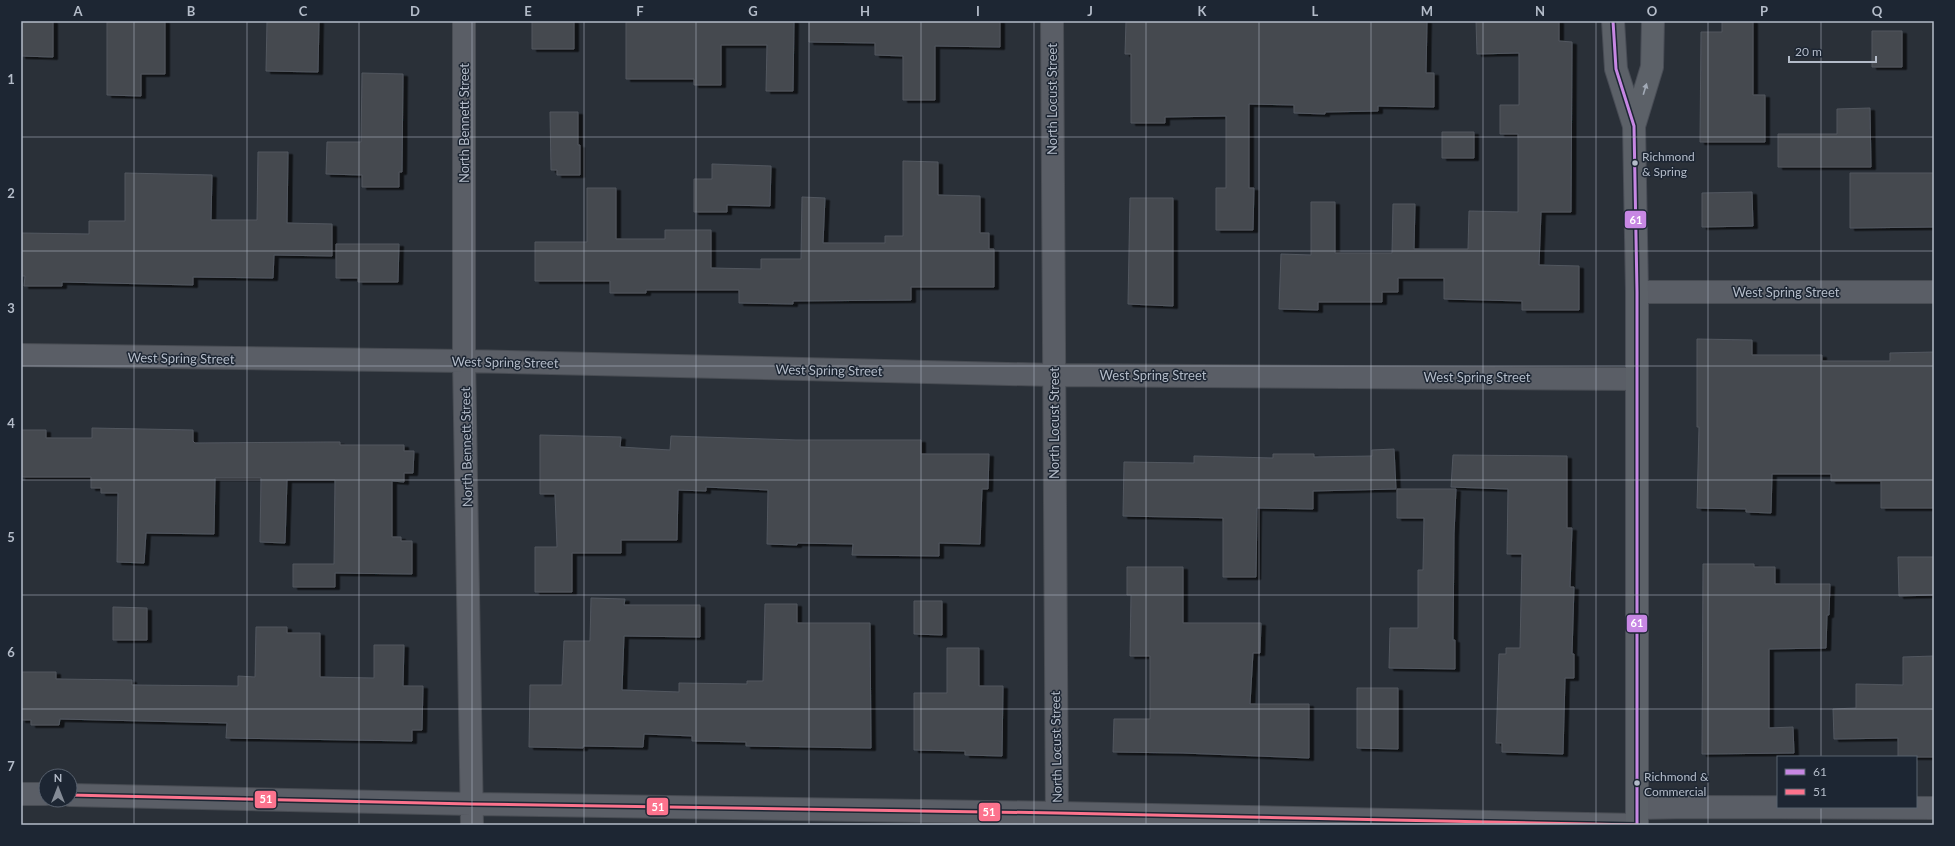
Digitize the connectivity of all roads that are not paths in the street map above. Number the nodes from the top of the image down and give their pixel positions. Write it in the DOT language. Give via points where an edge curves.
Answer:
graph roads {
  1 [pos="464,21"];
  2 [pos="1052,21"];
  3 [pos="1613,21"];
  4 [pos="1653,21"];
  5 [pos="1634,126"];
  6 [pos="1637,292"];
  7 [pos="1934,292"];
  8 [pos="21,355"];
  9 [pos="464,361"];
  10 [pos="1054,375"];
  11 [pos="1637,379"];
  12 [pos="21,794"];
  13 [pos="38,794"];
  14 [pos="78,795"];
  15 [pos="1777,807"];
  16 [pos="1917,808"];
  17 [pos="1934,808"];
  18 [pos="472,815"];
  19 [pos="1057,819"];
  20 [pos="1637,819"];
  1 -- 9 [label="street, North Bennett Street"];
  2 -- 10 [label="street, North Locust Street"];
  3 -- 5 [label="main road" via="1616,69"];
  5 -- 4 [label="main road, one-way" via="1652,67"];
  5 -- 6 [label="main road"];
  6 -- 7 [label="street, West Spring Street"];
  6 -- 11 [label="main road"];
  8 -- 9 [label="street, West Spring Street"];
  9 -- 10 [label="street, West Spring Street"];
  9 -- 18 [label="street, North Bennett Street"];
  10 -- 11 [label="street, West Spring Street"];
  10 -- 19 [label="street, North Locust Street"];
  11 -- 20 [label="main road"];
  12 -- 13 [label="street"];
  14 -- 18 [label="street"];
  15 -- 20 [label="street" via="1698,807"];
  16 -- 17 [label="street"];
  18 -- 19 [label="street"];
  19 -- 20 [label="street"];
}
